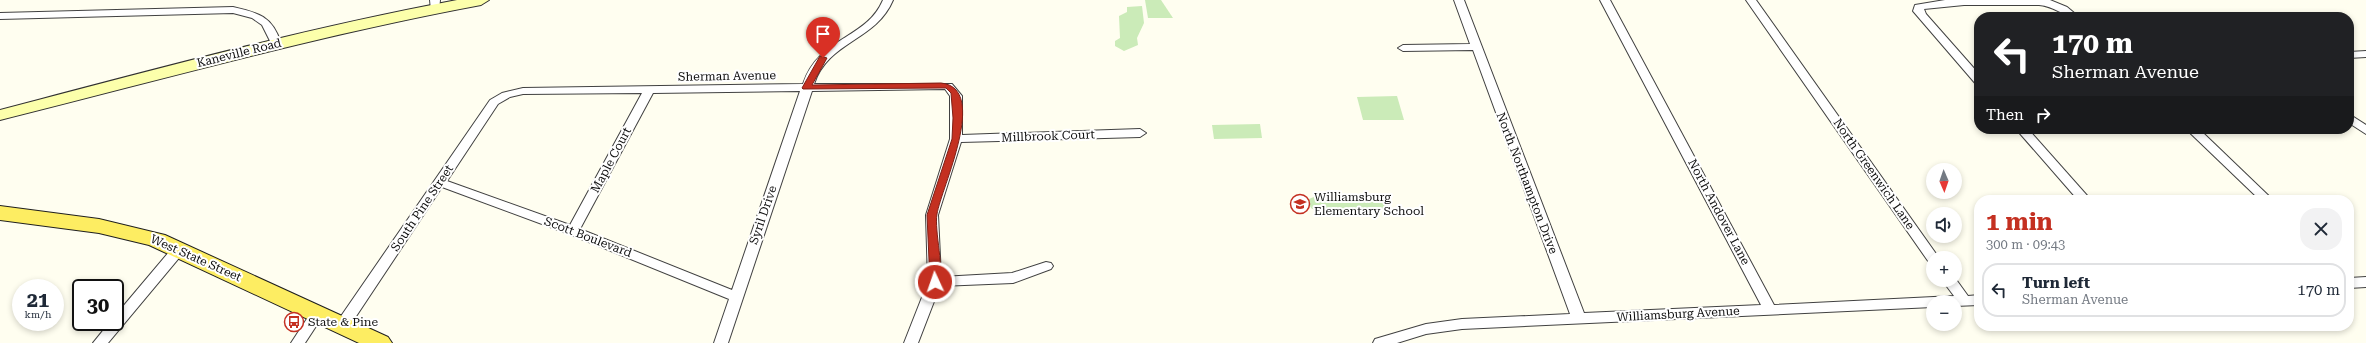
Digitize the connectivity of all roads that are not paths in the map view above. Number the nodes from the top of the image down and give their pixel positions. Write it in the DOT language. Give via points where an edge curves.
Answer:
graph roads {
  1 [pos="481,0"];
  2 [pos="888,0"];
  3 [pos="1459,0"];
  4 [pos="1606,0"];
  5 [pos="1751,0"];
  6 [pos="435,4"];
  7 [pos="2067,12"];
  8 [pos="0,16"];
  9 [pos="276,43"];
  10 [pos="1476,47"];
  11 [pos="1403,48"];
  12 [pos="2354,54"];
  13 [pos="2366,54"];
  14 [pos="1974,75"];
  15 [pos="806,88"];
  16 [pos="649,90"];
  17 [pos="506,95"];
  18 [pos="0,115"];
  19 [pos="2354,122"];
  20 [pos="2366,131"];
  21 [pos="1140,133"];
  22 [pos="2026,134"];
  23 [pos="2197,134"];
  24 [pos="956,139"];
  25 [pos="439,182"];
  26 [pos="2081,195"];
  27 [pos="2262,195"];
  28 [pos="2,216"];
  29 [pos="573,231"];
  30 [pos="179,249"];
  31 [pos="1928,251"];
  32 [pos="1046,266"];
  33 [pos="935,282"];
  34 [pos="1954,287"];
  35 [pos="736,296"];
  36 [pos="1964,300"];
  37 [pos="1974,300"];
  38 [pos="1770,309"];
  39 [pos="317,314"];
  40 [pos="1579,319"];
  41 [pos="342,326"];
  42 [pos="100,343"];
  43 [pos="298,343"];
  44 [pos="380,343"];
  45 [pos="721,343"];
  46 [pos="911,343"];
  47 [pos="1380,343"];
  1 -- 6 [label="main road, Kaneville Road"];
  2 -- 15 [label="street, Syril Drive" via="874,23 823,58"];
  3 -- 10 [label="street, North Northampton Drive"];
  4 -- 38 [label="street, North Andover Lane"];
  5 -- 31 [label="street, North Greenwich Lane"];
  6 -- 9 [label="main road, Kaneville Road"];
  7 -- 14 [label="street" via="2058,5 2041,1 1937,2 1919,7 1918,11 1928,24"];
  8 -- 9 [label="street" via="233,10 256,16 268,23"];
  9 -- 18 [label="main road, Kaneville Road"];
  10 -- 11 [label="street"];
  10 -- 40 [label="street, North Northampton Drive"];
  12 -- 13 [label="street"];
  15 -- 16 [label="street, Sherman Avenue"];
  15 -- 24 [label="street, Sherman Avenue" via="948,86 956,96"];
  15 -- 35 [label="street, Syril Drive"];
  16 -- 17 [label="street, Sherman Avenue" via="524,91"];
  16 -- 29 [label="street, Maple Court"];
  17 -- 25 [label="street, South Pine Street" via="494,102"];
  19 -- 20 [label="street"];
  21 -- 24 [label="street, Millbrook Court"];
  22 -- 26 [label="street"];
  23 -- 27 [label="street"];
  24 -- 33 [label="street" via="932,215"];
  25 -- 29 [label="street, Scott Boulevard"];
  25 -- 41 [label="street, South Pine Street"];
  28 -- 30 [label="main road, West State Street" via="85,223 127,230"];
  29 -- 35 [label="street, Scott Boulevard"];
  30 -- 39 [label="main road, West State Street"];
  30 -- 42 [label="street"];
  32 -- 33 [label="street" via="1013,278"];
  33 -- 46 [label="street"];
  34 -- 36 [label="street"];
  35 -- 45 [label="street, Syril Drive"];
  36 -- 37 [label="street, Williamsburg Avenue"];
  36 -- 38 [label="street, Williamsburg Avenue"];
  38 -- 40 [label="street, Williamsburg Avenue"];
  39 -- 41 [label="main road, West State Street"];
  39 -- 43 [label="street"];
  40 -- 47 [label="street, Williamsburg Avenue" via="1456,325 1407,333"];
  41 -- 44 [label="main road, West State Street"];
}
